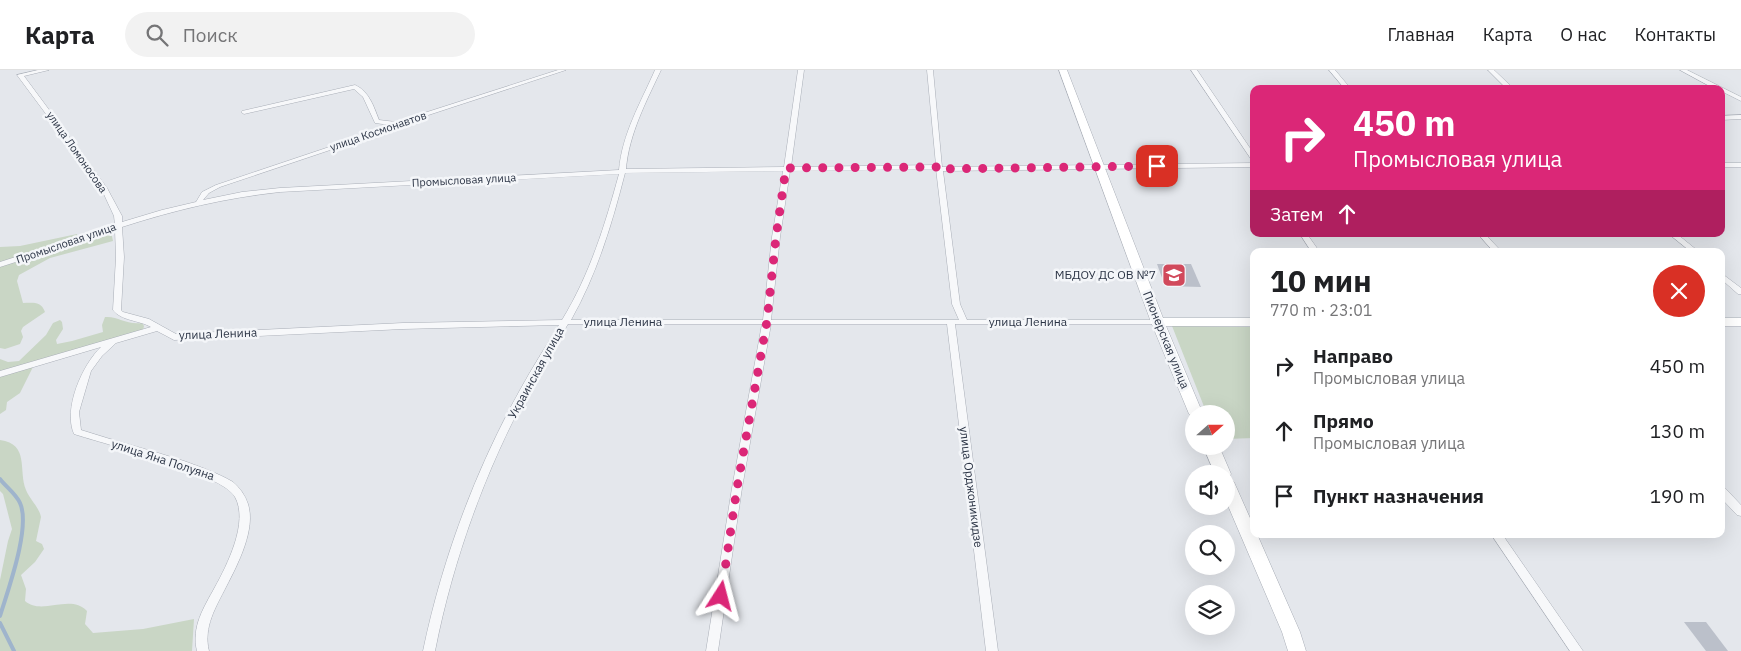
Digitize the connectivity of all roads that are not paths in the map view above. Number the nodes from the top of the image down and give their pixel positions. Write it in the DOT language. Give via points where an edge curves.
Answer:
graph roads {
  1 [pos="46,70"];
  2 [pos="563,70"];
  3 [pos="658,70"];
  4 [pos="801,70"];
  5 [pos="930,70"];
  6 [pos="1063,70"];
  7 [pos="1194,70"];
  8 [pos="1332,70"];
  9 [pos="1491,70"];
  10 [pos="1684,70"];
  11 [pos="1345,85"];
  12 [pos="1507,85"];
  13 [pos="1713,85"];
  14 [pos="1725,91"];
  15 [pos="1741,99"];
  16 [pos="244,112"];
  17 [pos="1741,117"];
  18 [pos="1725,118"];
  19 [pos="377,122"];
  20 [pos="399,123"];
  21 [pos="374,133"];
  22 [pos="1250,153"];
  23 [pos="1250,165"];
  24 [pos="1725,165"];
  25 [pos="1741,165"];
  26 [pos="1098,166"];
  27 [pos="786,168"];
  28 [pos="939,168"];
  29 [pos="622,172"];
  30 [pos="199,202"];
  31 [pos="118,226"];
  32 [pos="1306,237"];
  33 [pos="1483,237"];
  34 [pos="1677,237"];
  35 [pos="1313,248"];
  36 [pos="1494,248"];
  37 [pos="1690,248"];
  38 [pos="0,265"];
  39 [pos="1725,278"];
  40 [pos="1741,292"];
  41 [pos="767,321"];
  42 [pos="564,322"];
  43 [pos="950,322"];
  44 [pos="964,322"];
  45 [pos="1158,322"];
  46 [pos="1250,322"];
  47 [pos="1725,322"];
  48 [pos="1741,322"];
  49 [pos="157,328"];
  50 [pos="113,341"];
  51 [pos="0,374"];
  52 [pos="1192,405"];
  53 [pos="1725,495"];
  54 [pos="1235,503"];
  55 [pos="1741,512"];
  56 [pos="1250,537"];
  57 [pos="1250,538"];
  58 [pos="1499,538"];
  59 [pos="203,651"];
  60 [pos="429,651"];
  61 [pos="712,651"];
  62 [pos="992,651"];
  63 [pos="1297,651"];
  64 [pos="1577,651"];
  1 -- 31 [label="street, улица Ломоносова" via="20,75 104,188 118,216"];
  2 -- 20 [label="street, улица Космонавтов"];
  3 -- 29 [label="street, Украинская улица" via="632,129"];
  4 -- 27 [label="street"];
  5 -- 28 [label="street"];
  6 -- 26 [label="street, Пионерская улица"];
  7 -- 22 [label="street"];
  8 -- 11 [label="street"];
  9 -- 12 [label="street"];
  10 -- 13 [label="street"];
  14 -- 15 [label="street"];
  16 -- 19 [label="street" via="355,87 364,93"];
  17 -- 18 [label="street"];
  19 -- 20 [label="street"];
  19 -- 21 [label="street"];
  20 -- 21 [label="street, улица Космонавтов"];
  21 -- 30 [label="street, улица Космонавтов" via="218,186 205,192"];
  23 -- 26 [label="street, Промысловая улица"];
  24 -- 25 [label="street"];
  26 -- 28 [label="street, Промысловая улица"];
  26 -- 45 [label="street, Пионерская улица"];
  27 -- 28 [label="street, Промысловая улица"];
  27 -- 29 [label="street, Промысловая улица"];
  27 -- 41 [label="street"];
  28 -- 44 [label="street" via="956,304"];
  29 -- 30 [label="street, Промысловая улица" via="307,187"];
  29 -- 42 [label="street, Украинская улица" via="592,270"];
  30 -- 31 [label="street, Промысловая улица"];
  31 -- 38 [label="street, Промысловая улица"];
  31 -- 49 [label="street, улица Ломоносова" via="117,310"];
  32 -- 35 [label="street"];
  33 -- 36 [label="street"];
  34 -- 37 [label="street"];
  39 -- 40 [label="street"];
  41 -- 42 [label="street, улица Ленина"];
  41 -- 43 [label="street, улица Ленина"];
  41 -- 61 [label="street"];
  42 -- 49 [label="street, улица Ленина" via="174,337"];
  42 -- 60 [label="street, Украинская улица" via="524,392 470,510 436,612"];
  43 -- 44 [label="street, улица Ленина"];
  43 -- 62 [label="street, улица Орджоникидзе"];
  44 -- 45 [label="street, улица Ленина"];
  45 -- 46 [label="street, улица Ленина"];
  45 -- 52 [label="street, Пионерская улица"];
  47 -- 48 [label="street"];
  49 -- 50 [label="street"];
  50 -- 51 [label="street"];
  50 -- 59 [label="street, улица Яна Полуяна" via="87,371 74,412 77,432 225,480 239,492 243,502 244,527 236,558 202,623 199,641"];
  53 -- 55 [label="street"];
  54 -- 56 [label="street"];
  57 -- 63 [label="street"];
  58 -- 64 [label="street"];
}
